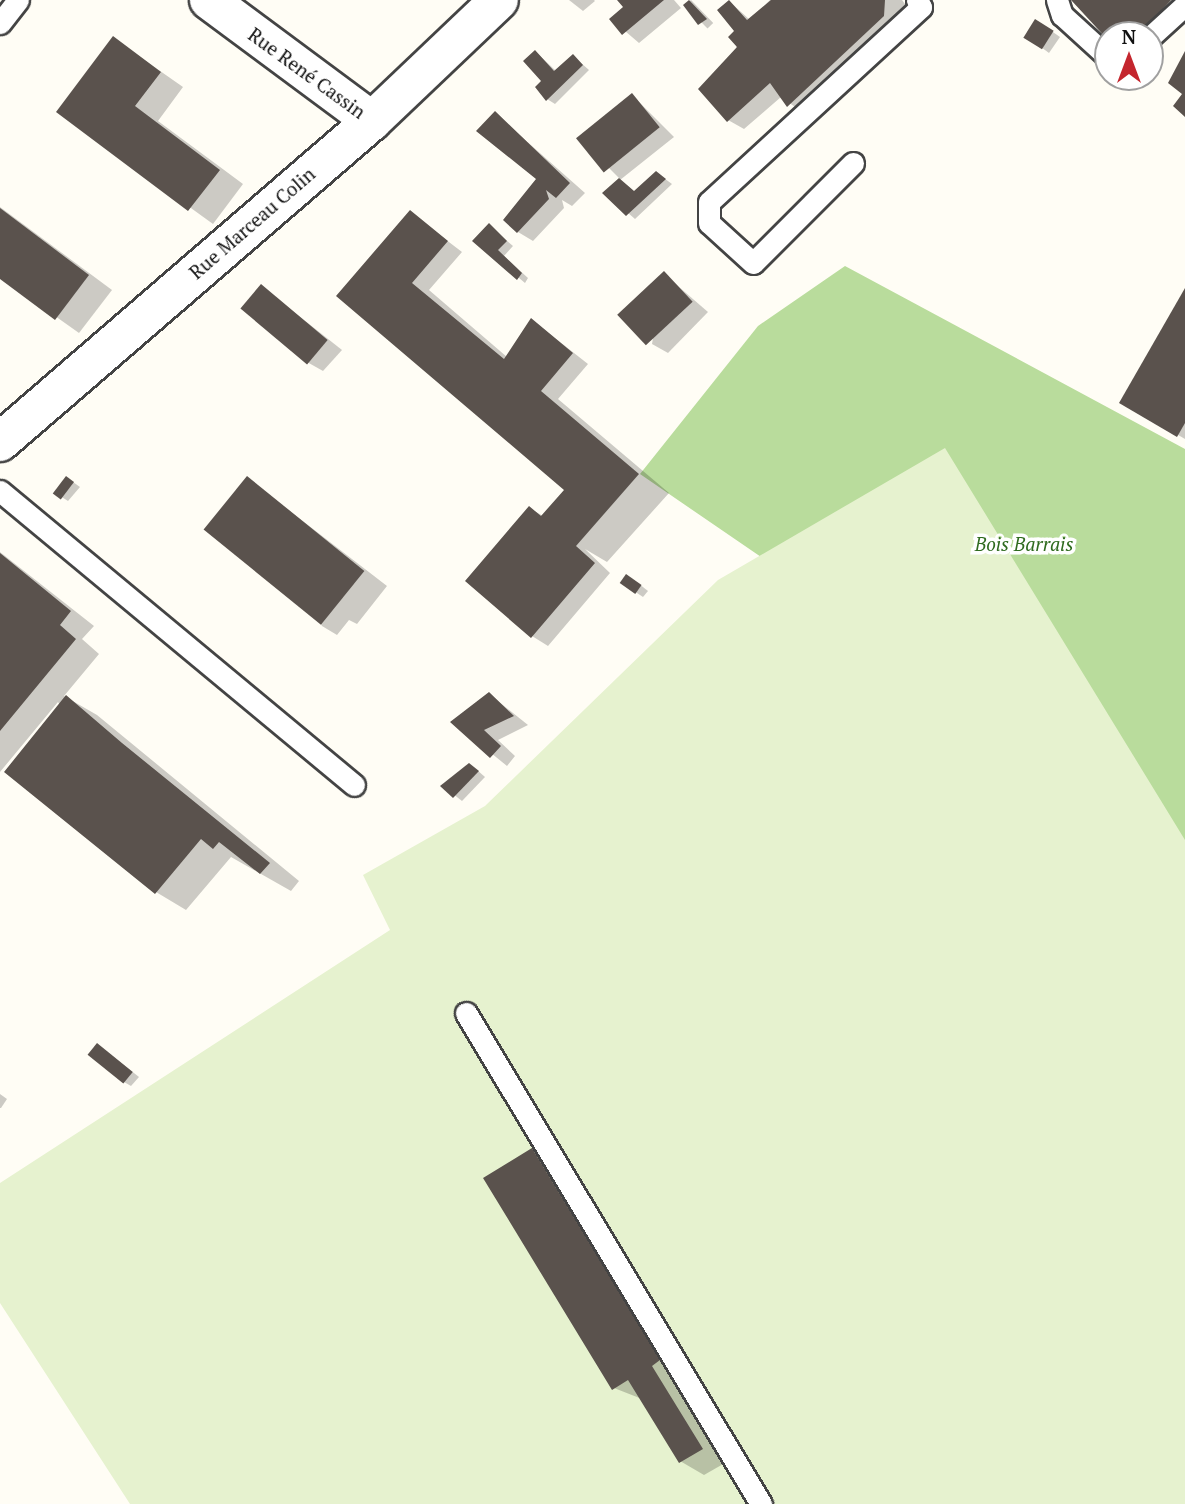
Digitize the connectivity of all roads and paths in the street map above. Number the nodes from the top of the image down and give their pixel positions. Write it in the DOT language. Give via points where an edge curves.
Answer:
graph roads {
  1 [pos="18,0"];
  2 [pos="209,0"];
  3 [pos="499,0"];
  4 [pos="916,0"];
  5 [pos="1057,0"];
  6 [pos="1185,5"];
  7 [pos="0,23"];
  8 [pos="1164,24"];
  9 [pos="1094,44"];
  10 [pos="372,121"];
  11 [pos="853,163"];
  12 [pos="0,442"];
  13 [pos="0,492"];
  14 [pos="354,785"];
  15 [pos="466,1013"];
  16 [pos="761,1504"];
  1 -- 7 [label="lane"];
  2 -- 10 [label="street, Rue René Cassin"];
  3 -- 10 [label="street, Rue Marceau Colin"];
  4 -- 11 [label="lane" via="921,7 709,202 709,223 753,263"];
  5 -- 9 [label="lane" via="1062,15"];
  6 -- 8 [label="lane"];
  10 -- 12 [label="street, Rue Marceau Colin"];
  13 -- 14 [label="lane"];
  15 -- 16 [label="lane"];
}
